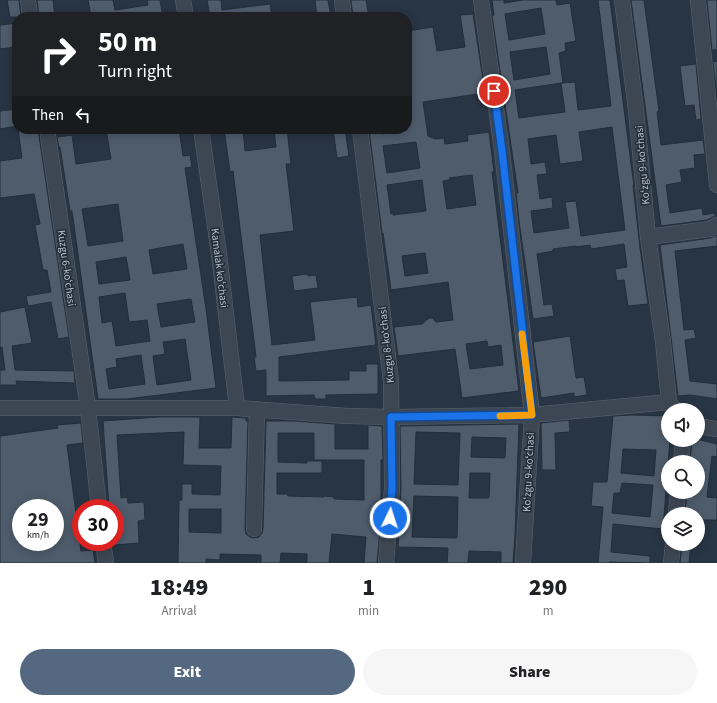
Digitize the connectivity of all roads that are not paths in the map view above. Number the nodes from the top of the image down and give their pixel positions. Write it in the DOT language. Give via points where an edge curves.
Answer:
graph roads {
  1 [pos="28,0"];
  2 [pos="183,0"];
  3 [pos="342,0"];
  4 [pos="481,0"];
  5 [pos="622,0"];
  6 [pos="698,0"];
  7 [pos="29,12"];
  8 [pos="185,12"];
  9 [pos="343,12"];
  10 [pos="48,134"];
  11 [pos="202,134"];
  12 [pos="361,134"];
  13 [pos="717,185"];
  14 [pos="717,225"];
  15 [pos="648,237"];
  16 [pos="672,403"];
  17 [pos="661,407"];
  18 [pos="0,408"];
  19 [pos="88,408"];
  20 [pos="237,408"];
  21 [pos="257,409"];
  22 [pos="532,415"];
  23 [pos="391,417"];
  24 [pos="705,427"];
  25 [pos="717,429"];
  26 [pos="98,499"];
  27 [pos="254,529"];
  28 [pos="104,551"];
  29 [pos="672,551"];
  30 [pos="106,563"];
  31 [pos="386,563"];
  32 [pos="523,563"];
  33 [pos="671,563"];
  1 -- 7 [label="street"];
  2 -- 8 [label="street"];
  3 -- 9 [label="street"];
  4 -- 22 [label="street, Koʻzgu 9-koʻchasi" via="502,151"];
  5 -- 15 [label="street, Koʻzgu 9-koʻchasi"];
  6 -- 13 [label="street"];
  10 -- 19 [label="street, Kuzgu 6-koʻchasi"];
  11 -- 20 [label="street, Kamalak koʻchasi"];
  12 -- 23 [label="street, Kuzgu 8-koʻchasi" via="391,381"];
  14 -- 15 [label="street" via="710,229"];
  15 -- 16 [label="street, Koʻzgu 9-koʻchasi"];
  17 -- 22 [label="street"];
  18 -- 19 [label="street"];
  19 -- 20 [label="street"];
  19 -- 26 [label="street, Kuzgu 6-koʻchasi"];
  20 -- 21 [label="street"];
  21 -- 23 [label="street"];
  21 -- 27 [label="street"];
  22 -- 23 [label="street"];
  22 -- 32 [label="street, Koʻzgu 9-koʻchasi"];
  23 -- 31 [label="street, Kuzgu 8-koʻchasi" via="392,488"];
  24 -- 25 [label="street"];
  28 -- 30 [label="street"];
  29 -- 33 [label="street"];
}
